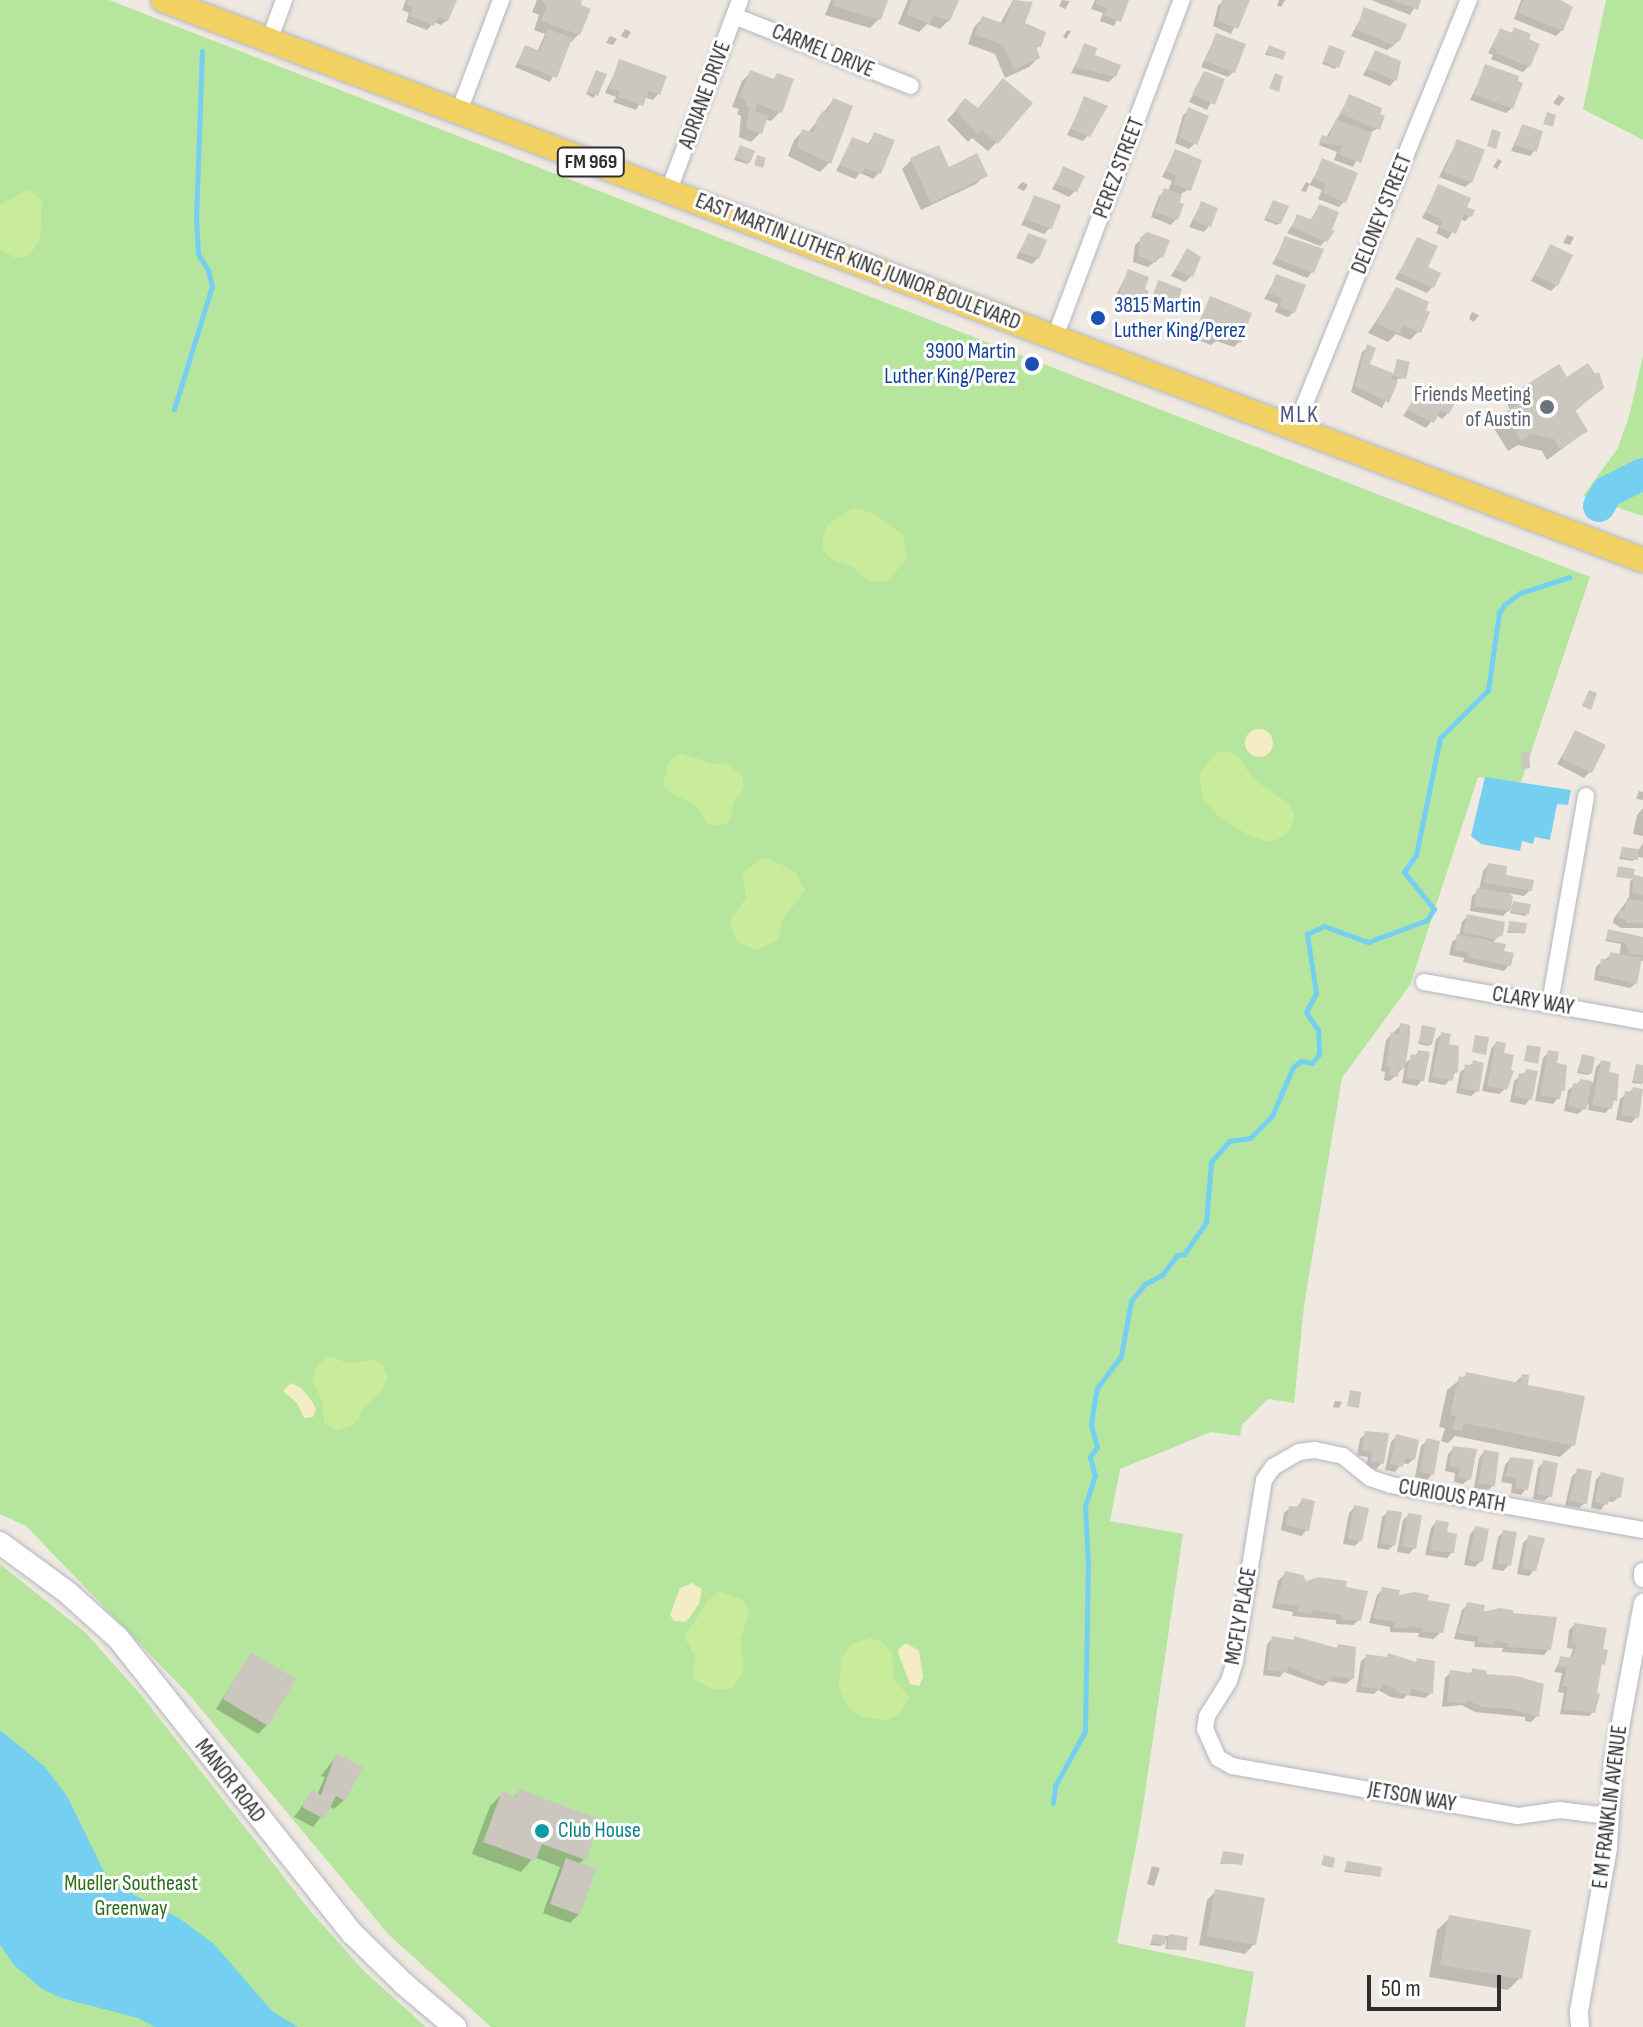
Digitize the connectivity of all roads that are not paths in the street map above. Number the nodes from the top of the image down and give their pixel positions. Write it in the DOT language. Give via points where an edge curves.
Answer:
graph roads {
  1 [pos="163,0"];
  2 [pos="284,0"];
  3 [pos="501,0"];
  4 [pos="1182,0"];
  5 [pos="1469,0"];
  6 [pos="737,8"];
  7 [pos="269,41"];
  8 [pos="911,86"];
  9 [pos="458,114"];
  10 [pos="669,190"];
  11 [pos="1055,337"];
  12 [pos="1295,428"];
  13 [pos="1643,560"];
  14 [pos="1586,796"];
  15 [pos="1424,982"];
  16 [pos="1550,1003"];
  17 [pos="1643,1021"];
  18 [pos="1273,1467"];
  19 [pos="1643,1530"];
  20 [pos="0,1543"];
  21 [pos="1643,1572"];
  22 [pos="1643,1578"];
  23 [pos="1643,1603"];
  24 [pos="1218,1758"];
  25 [pos="1608,1816"];
  26 [pos="1577,2022"];
  27 [pos="455,2027"];
  1 -- 7 [label="main road, EAST MARTIN LUTHER KING JUNIOR BOULEVARD / FM 969"];
  2 -- 7 [label="street"];
  3 -- 9 [label="street"];
  4 -- 11 [label="street, PEREZ STREET"];
  5 -- 12 [label="street, DELONEY STREET"];
  6 -- 8 [label="street, CARMEL DRIVE"];
  6 -- 10 [label="street, ADRIANE DRIVE"];
  7 -- 9 [label="main road, EAST MARTIN LUTHER KING JUNIOR BOULEVARD / FM 969"];
  9 -- 10 [label="main road, EAST MARTIN LUTHER KING JUNIOR BOULEVARD / FM 969"];
  10 -- 11 [label="main road, EAST MARTIN LUTHER KING JUNIOR BOULEVARD / FM 969"];
  11 -- 12 [label="main road, EAST MARTIN LUTHER KING JUNIOR BOULEVARD / FM 969"];
  12 -- 13 [label="main road, EAST MARTIN LUTHER KING JUNIOR BOULEVARD / FM 969"];
  14 -- 16 [label="street"];
  15 -- 16 [label="street, CLARY WAY"];
  16 -- 17 [label="street, CLARY WAY"];
  18 -- 19 [label="street, CURIOUS PATH" via="1299,1452 1331,1452 1391,1485"];
  18 -- 24 [label="street, MCFLY PLACE" via="1258,1499 1235,1661 1207,1716 1205,1729"];
  20 -- 27 [label="main road, MANOR ROAD" via="118,1638 352,1933"];
  21 -- 22 [label="street"];
  23 -- 25 [label="street, E M FRANKLIN AVENUE"];
  24 -- 25 [label="street, JETSON WAY" via="1232,1766 1518,1816 1569,1810"];
  25 -- 26 [label="street, E M FRANKLIN AVENUE" via="1608,1848"];
}
